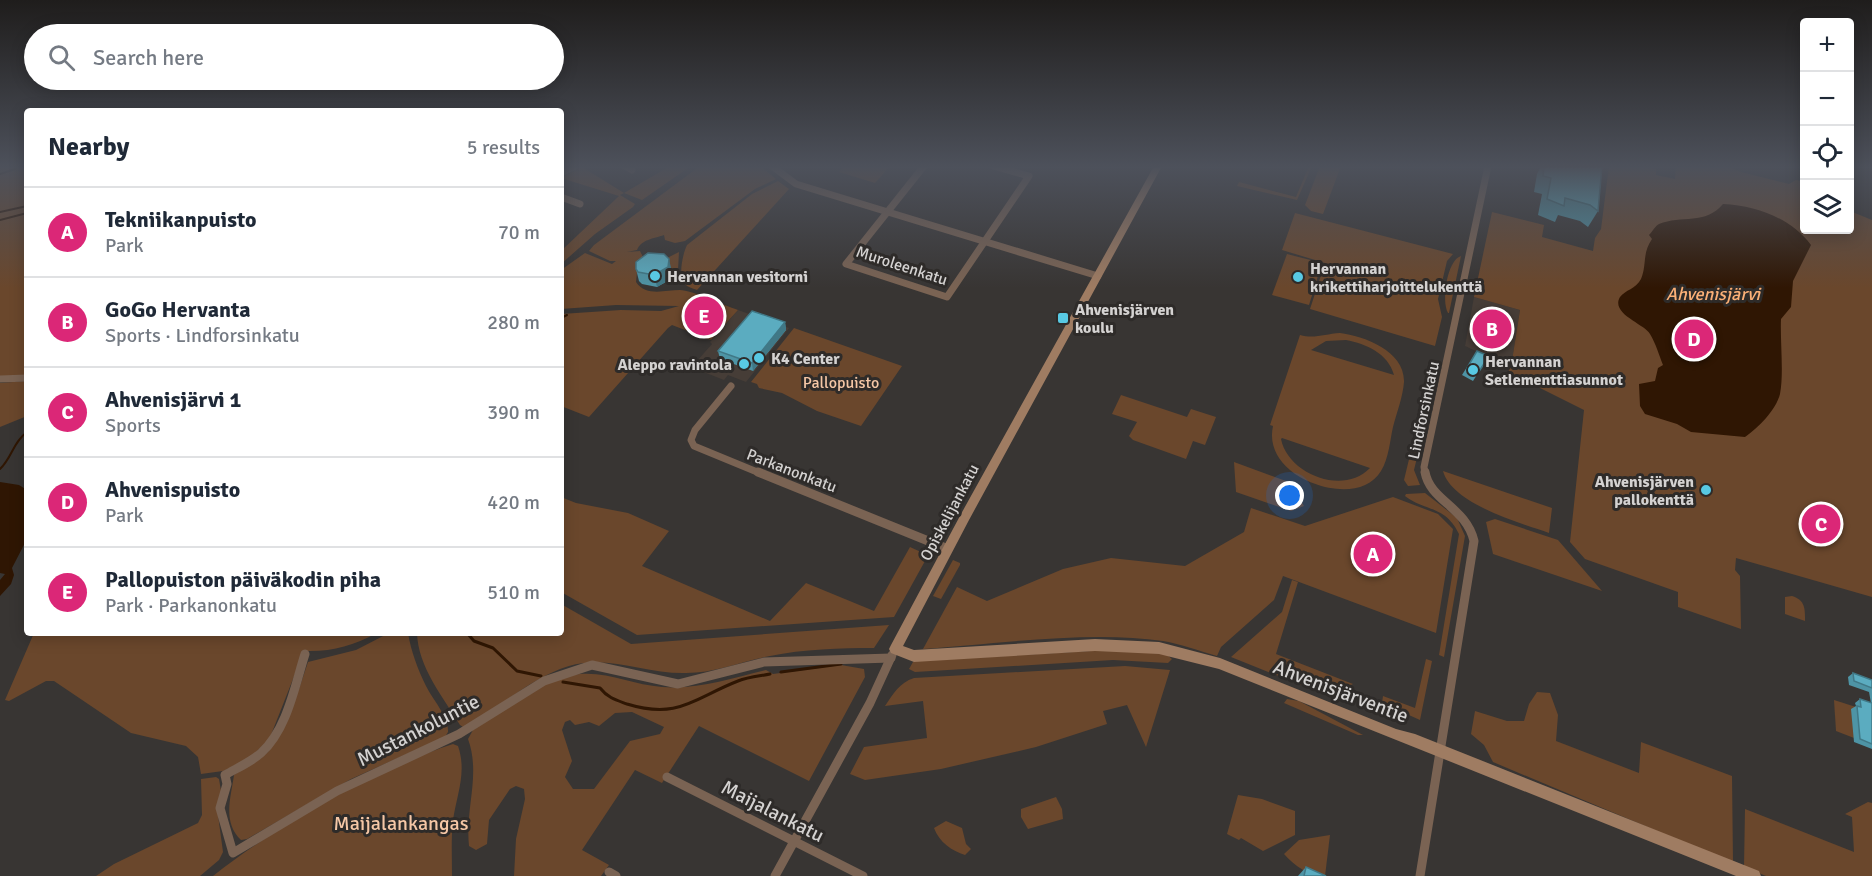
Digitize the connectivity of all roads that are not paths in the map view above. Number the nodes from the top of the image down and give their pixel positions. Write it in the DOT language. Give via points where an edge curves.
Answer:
graph roads {
  1 [pos="871,207"];
  2 [pos="891,207"];
  3 [pos="1008,207"];
  4 [pos="1136,207"];
  5 [pos="1479,207"];
  6 [pos="887,212"];
  7 [pos="985,241"];
  8 [pos="1098,276"];
  9 [pos="24,378"];
  10 [pos="0,379"];
  11 [pos="731,386"];
  12 [pos="948,549"];
  13 [pos="893,653"];
  14 [pos="305,654"];
  15 [pos="1441,751"];
  16 [pos="668,777"];
  17 [pos="794,842"];
  18 [pos="775,876"];
  19 [pos="863,876"];
  20 [pos="1420,876"];
  21 [pos="1754,876"];
  1 -- 6 [label="street"];
  2 -- 6 [label="street"];
  3 -- 7 [label="street"];
  4 -- 8 [label="main road, Opiskelijankatu"];
  5 -- 15 [label="street, Lindforsinkatu" via="1424,467 1430,486 1466,519 1473,532"];
  6 -- 7 [label="street"];
  6 -- 7 [label="street, Muroleenkatu" via="846,264 947,297"];
  7 -- 8 [label="street"];
  8 -- 12 [label="main road, Opiskelijankatu"];
  9 -- 10 [label="street"];
  11 -- 12 [label="street, Parkanonkatu" via="695,430 691,440 694,446"];
  12 -- 13 [label="main road, Opiskelijankatu"];
  13 -- 14 [label="street, Mustankoluntie" via="764,662 678,684 583,666 543,681 459,734 337,791 233,853 220,808 227,784 225,775 254,758 272,740"];
  13 -- 15 [label="main road, Ahvenisjärventie" via="914,656 1095,645 1159,648 1220,664"];
  13 -- 17 [label="street, Opiskelijankatu"];
  15 -- 20 [label="street"];
  15 -- 21 [label="main road, Ahvenisjärventie"];
  16 -- 17 [label="street, Maijalankatu"];
  17 -- 18 [label="street, Opiskelijankatu"];
  17 -- 19 [label="street, Maijalankatu"];
}
